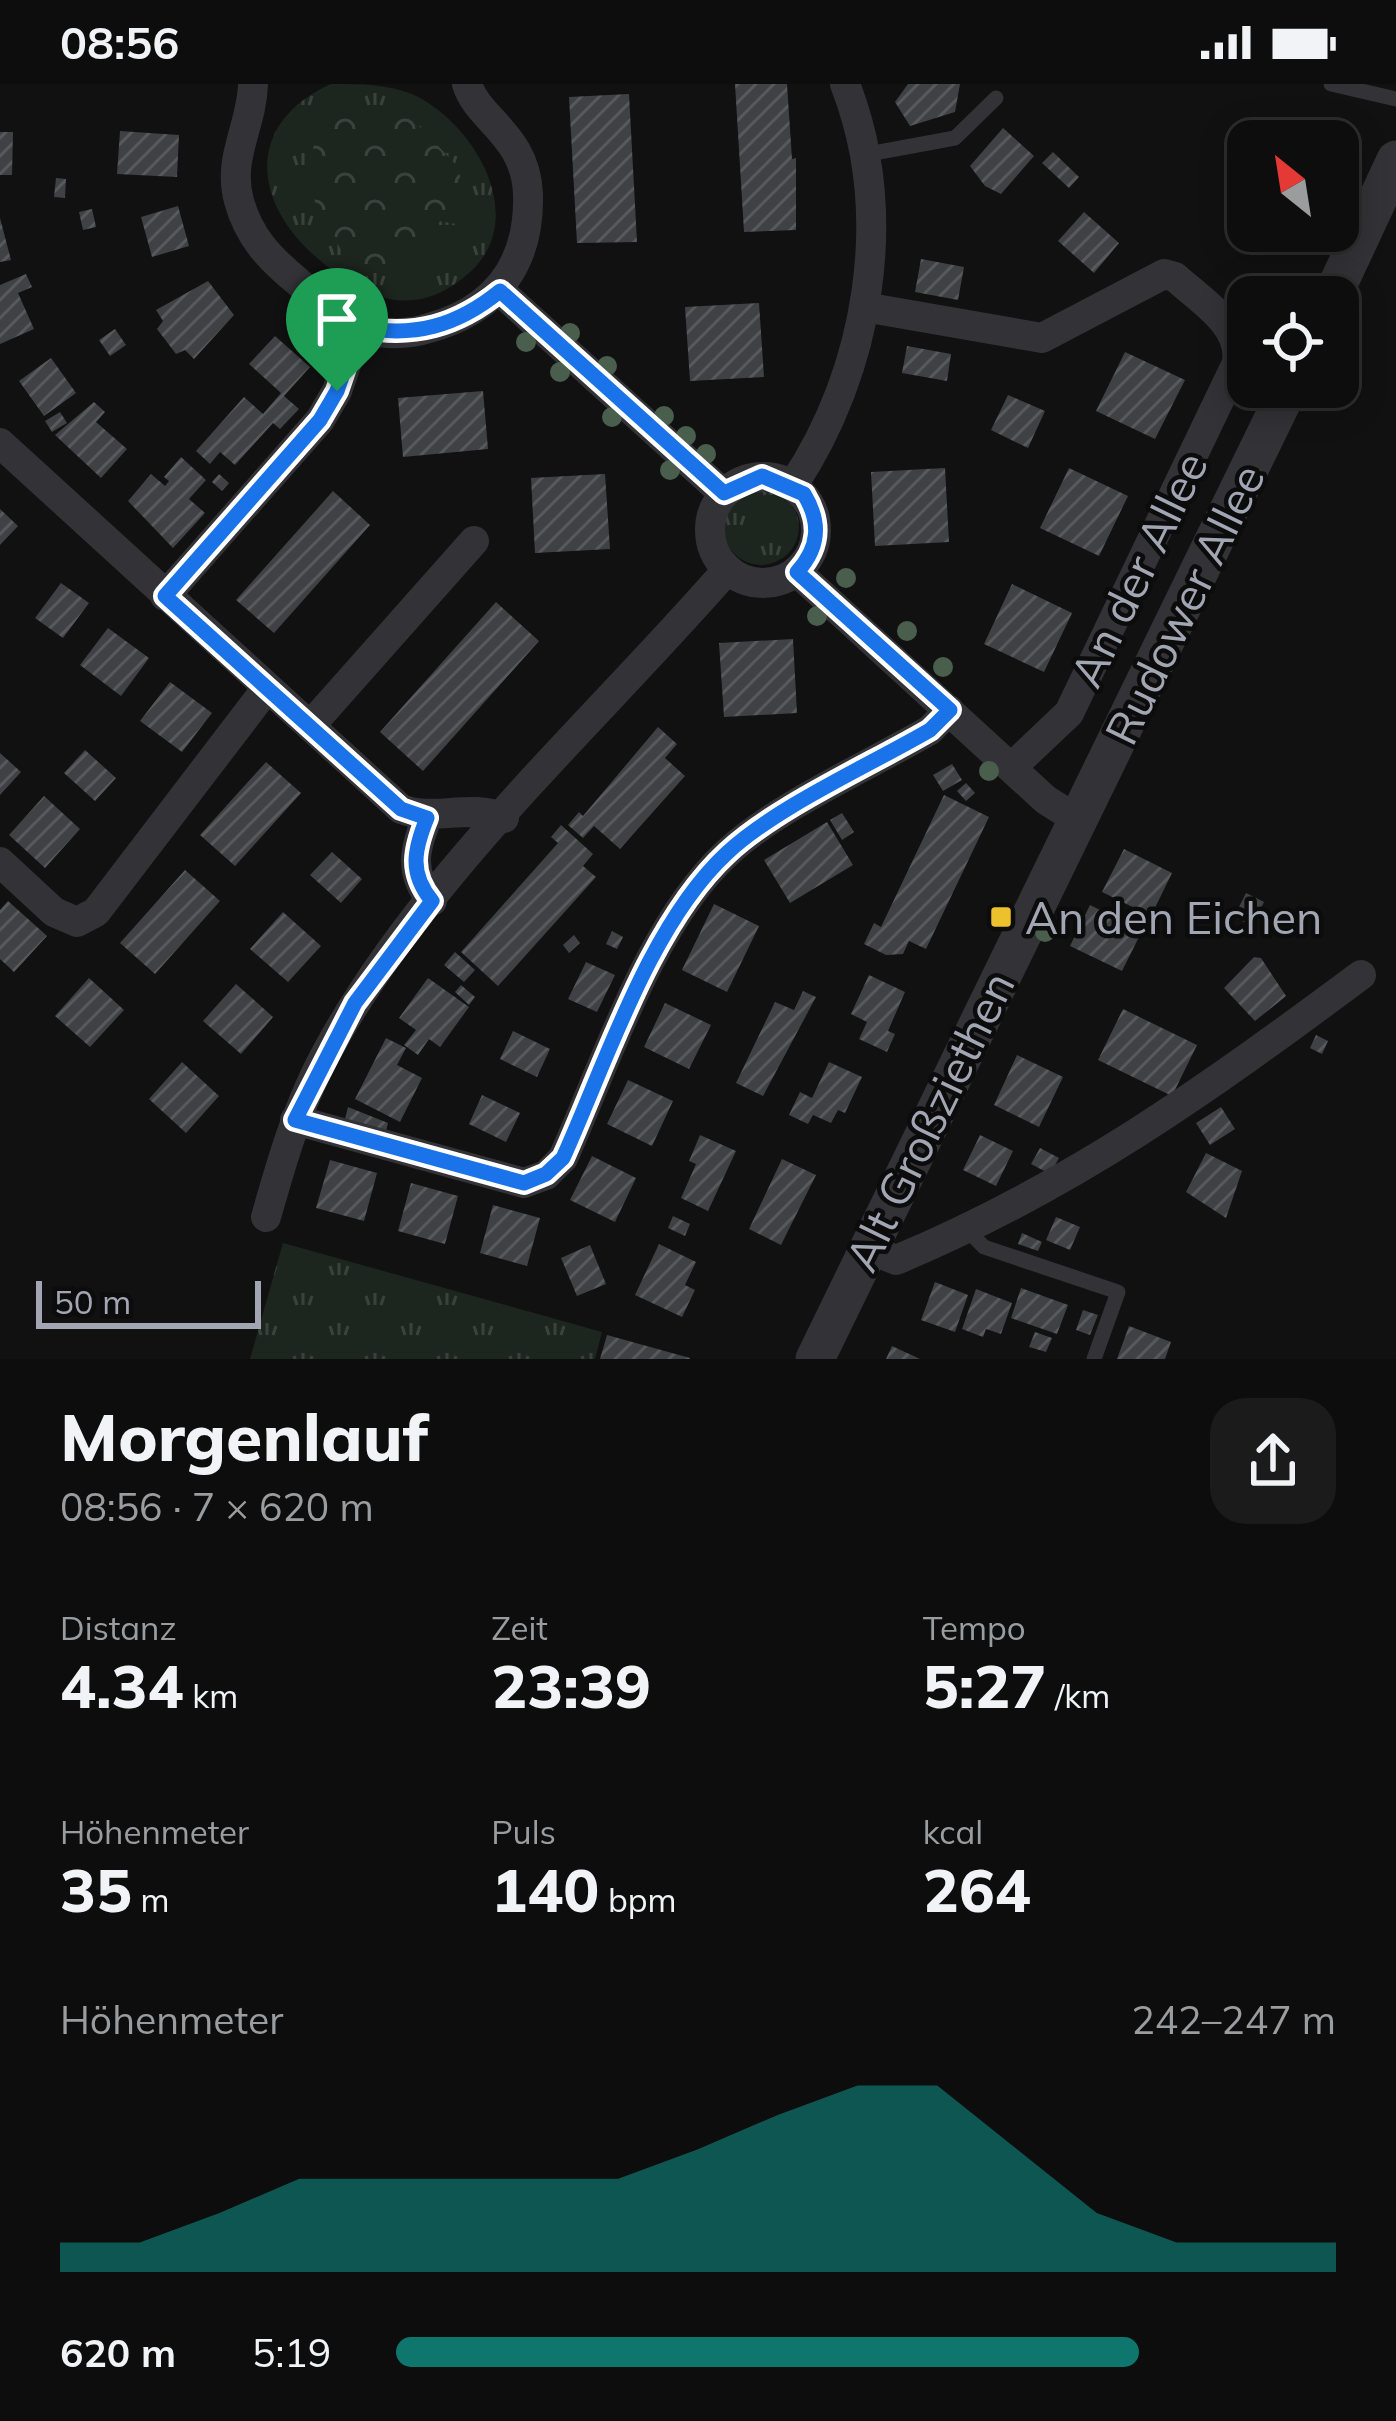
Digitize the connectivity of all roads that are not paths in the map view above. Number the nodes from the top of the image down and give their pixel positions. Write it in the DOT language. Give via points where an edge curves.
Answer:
graph roads {
  1 [pos="253,84"];
  2 [pos="467,84"];
  3 [pos="845,84"];
  4 [pos="1331,84"];
  5 [pos="997,98"];
  6 [pos="1396,99"];
  7 [pos="863,155"];
  8 [pos="1396,160"];
  9 [pos="1341,276"];
  10 [pos="500,291"];
  11 [pos="864,307"];
  12 [pos="359,327"];
  13 [pos="1278,408"];
  14 [pos="0,443"];
  15 [pos="793,485"];
  16 [pos="724,493"];
  17 [pos="474,541"];
  18 [pos="727,570"];
  19 [pos="797,572"];
  20 [pos="165,596"];
  21 [pos="267,688"];
  22 [pos="950,710"];
  23 [pos="310,725"];
  24 [pos="1012,767"];
  25 [pos="427,818"];
  26 [pos="504,818"];
  27 [pos="1078,820"];
  28 [pos="0,862"];
  29 [pos="432,901"];
  30 [pos="1361,975"];
  31 [pos="295,1120"];
  32 [pos="266,1217"];
  33 [pos="967,1231"];
  34 [pos="867,1248"];
  35 [pos="815,1359"];
  36 [pos="1094,1359"];
  1 -- 12 [label="street" via="234,160 248,227 267,256"];
  2 -- 10 [label="street" via="519,154 528,190 526,230"];
  3 -- 7 [label="street"];
  4 -- 6 [label="lane"];
  5 -- 7 [label="lane" via="955,138"];
  7 -- 11 [label="street" via="870,241"];
  8 -- 9 [label="street"];
  10 -- 12 [label="street" via="458,320 415,332"];
  10 -- 16 [label="street"];
  11 -- 15 [label="street" via="835,412"];
  11 -- 24 [label="street, An der Allee" via="1042,338 1165,274 1233,330 1240,347 1069,713"];
  12 -- 20 [label="street" via="320,420"];
  13 -- 27 [label="street, Rudower Allee"];
  14 -- 20 [label="street"];
  15 -- 16 [label="street" via="762,476"];
  15 -- 19 [label="street" via="817,525"];
  16 -- 18 [label="street" via="710,541"];
  17 -- 23 [label="street"];
  18 -- 19 [label="street" via="769,583"];
  18 -- 26 [label="street"];
  19 -- 22 [label="street"];
  20 -- 21 [label="street"];
  21 -- 23 [label="street"];
  21 -- 28 [label="street" via="96,912 77,922 54,912"];
  22 -- 24 [label="street"];
  22 -- 31 [label="street" via="930,730 729,851 693,890 563,1158 546,1174 524,1183"];
  23 -- 25 [label="street" via="401,809"];
  24 -- 27 [label="street"];
  25 -- 26 [label="street" via="476,811"];
  25 -- 29 [label="street" via="414,863"];
  26 -- 29 [label="street"];
  27 -- 34 [label="street, Alt Großziethen"];
  29 -- 31 [label="street" via="355,1003"];
  30 -- 33 [label="street" via="1073,1177"];
  31 -- 32 [label="street"];
  33 -- 34 [label="street" via="896,1260"];
  33 -- 36 [label="lane" via="983,1247 1118,1292"];
  34 -- 35 [label="street, Alt Großziethen"];
}
